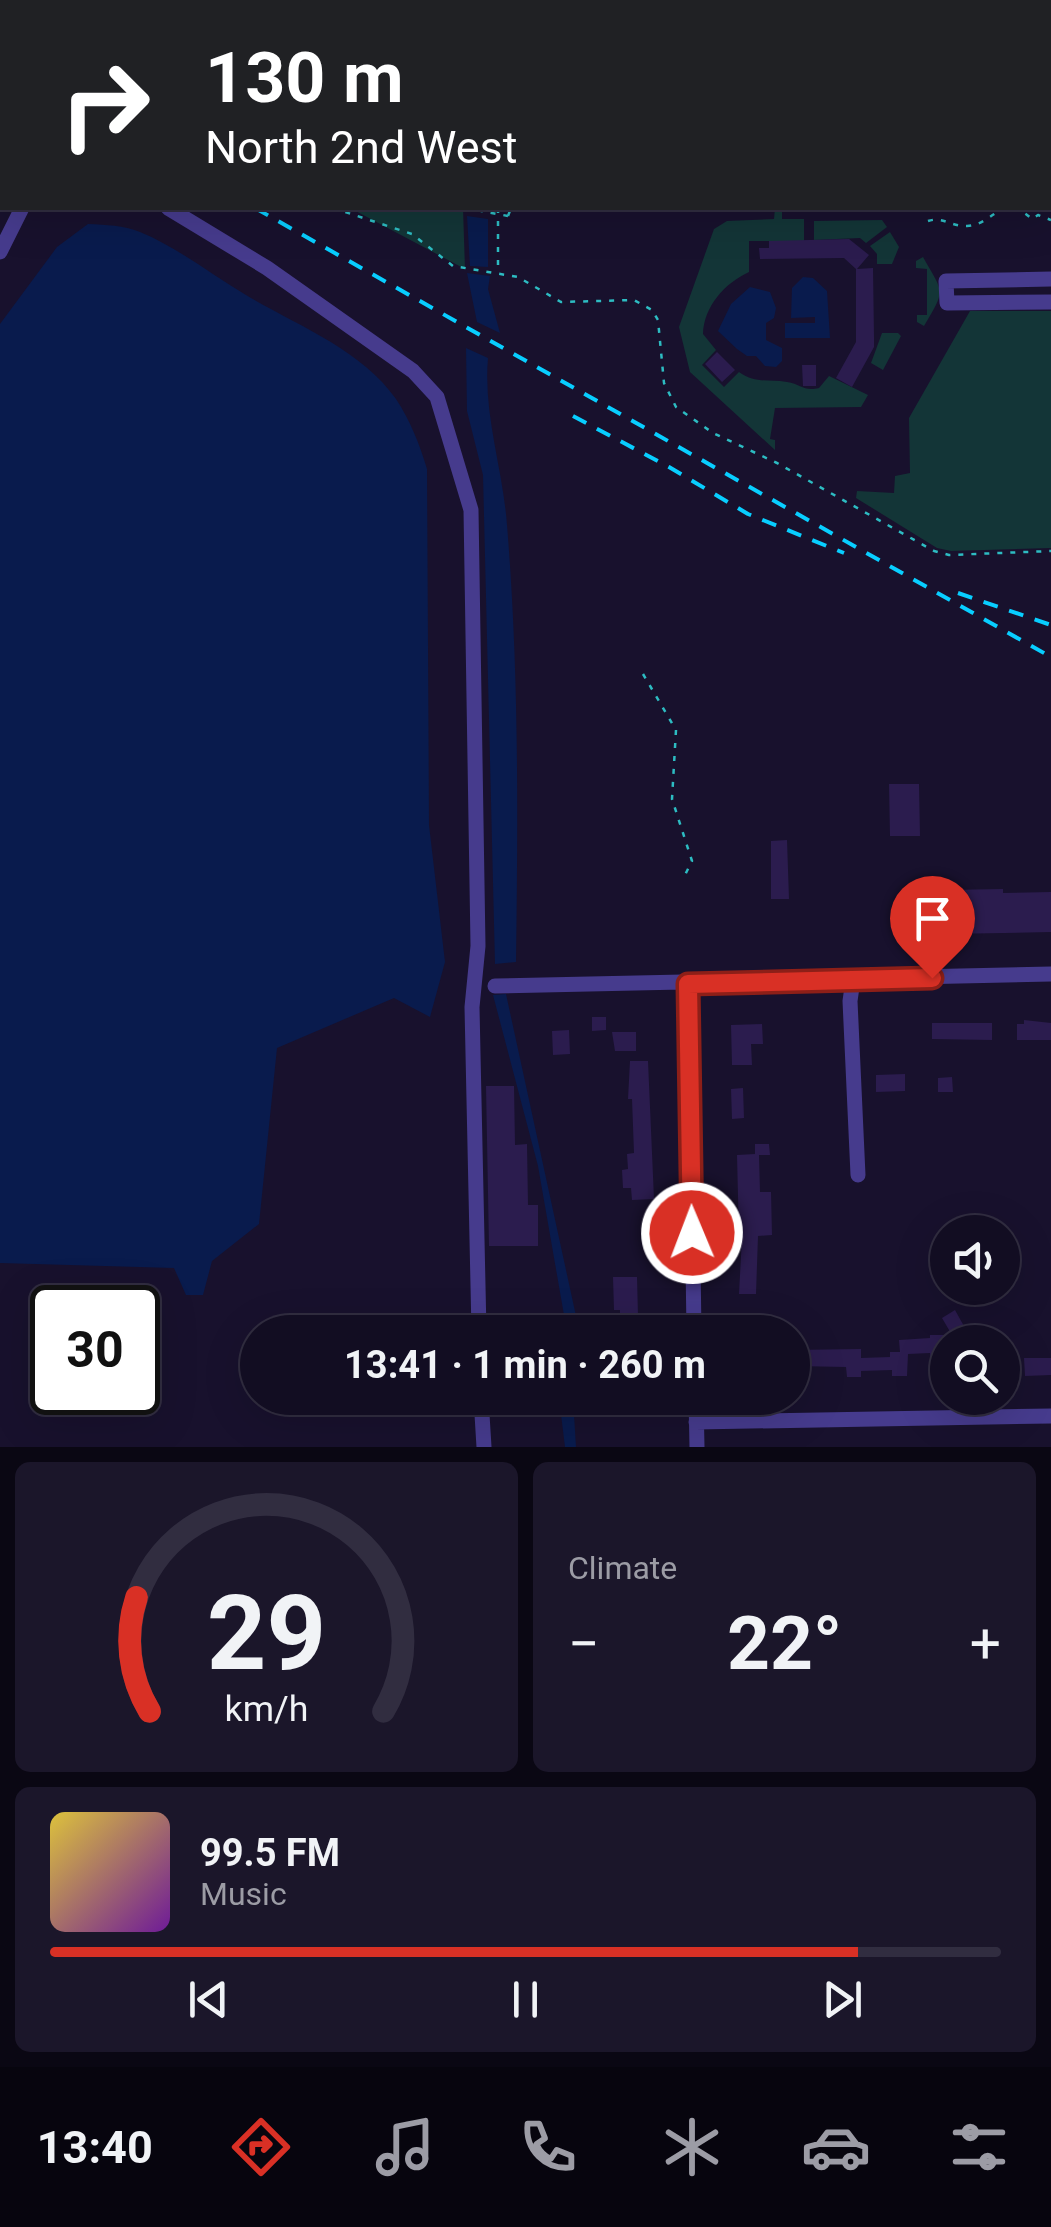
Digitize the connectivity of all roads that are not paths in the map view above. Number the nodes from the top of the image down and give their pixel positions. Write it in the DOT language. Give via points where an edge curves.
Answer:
graph roads {
  1 [pos="21,210"];
  2 [pos="171,210"];
  3 [pos="0,252"];
  4 [pos="1051,279"];
  5 [pos="1051,302"];
  6 [pos="1051,974"];
  7 [pos="853,980"];
  8 [pos="688,984"];
  9 [pos="495,986"];
  10 [pos="858,1174"];
  11 [pos="478,1315"];
  12 [pos="694,1315"];
  13 [pos="482,1415"];
  14 [pos="696,1415"];
  15 [pos="1051,1416"];
  16 [pos="696,1422"];
  17 [pos="484,1447"];
  18 [pos="697,1447"];
  1 -- 3 [label="street"];
  2 -- 11 [label="street" via="281,277 412,371 437,397 456,455 470,510"];
  4 -- 5 [label="street" via="946,281 946,303"];
  6 -- 7 [label="street"];
  7 -- 8 [label="street"];
  7 -- 10 [label="street"];
  8 -- 9 [label="street"];
  8 -- 12 [label="street"];
  13 -- 17 [label="street"];
  14 -- 16 [label="street"];
  15 -- 16 [label="street"];
  16 -- 18 [label="street"];
}
